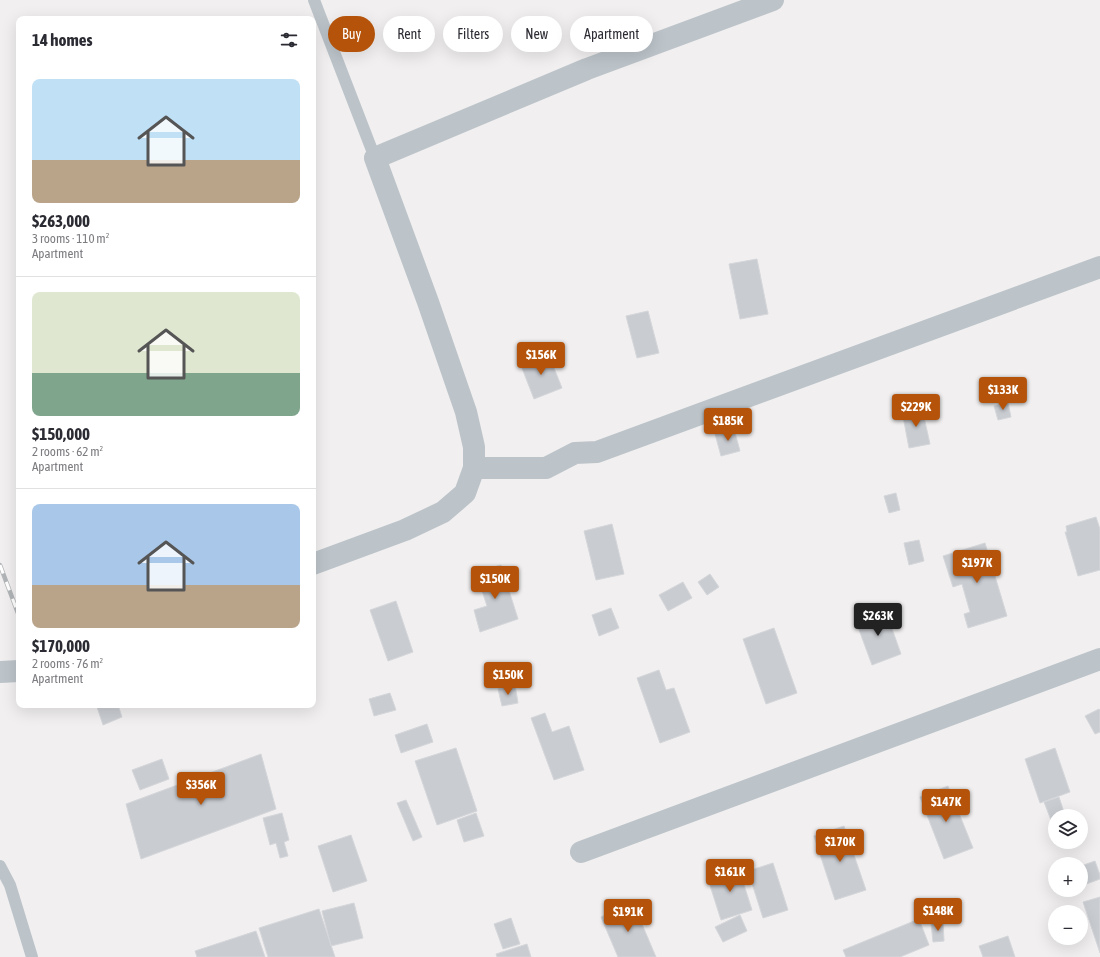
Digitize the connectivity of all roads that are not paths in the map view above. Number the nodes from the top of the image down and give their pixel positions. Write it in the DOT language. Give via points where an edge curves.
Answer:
graph roads {
  1 [pos="314,0"];
  2 [pos="773,0"];
  3 [pos="375,158"];
  4 [pos="1100,267"];
  5 [pos="474,468"];
  6 [pos="316,563"];
  7 [pos="1100,659"];
  8 [pos="16,671"];
  9 [pos="0,672"];
  10 [pos="581,852"];
  11 [pos="0,866"];
  12 [pos="32,957"];
  1 -- 3 [label="lane"];
  2 -- 3 [label="street" via="587,69"];
  3 -- 5 [label="street" via="466,412 474,447"];
  4 -- 5 [label="street" via="598,452 575,453 546,468"];
  5 -- 6 [label="street" via="465,493 442,512 405,530"];
  7 -- 10 [label="street"];
  8 -- 9 [label="street"];
  11 -- 12 [label="lane" via="10,886"];
}
